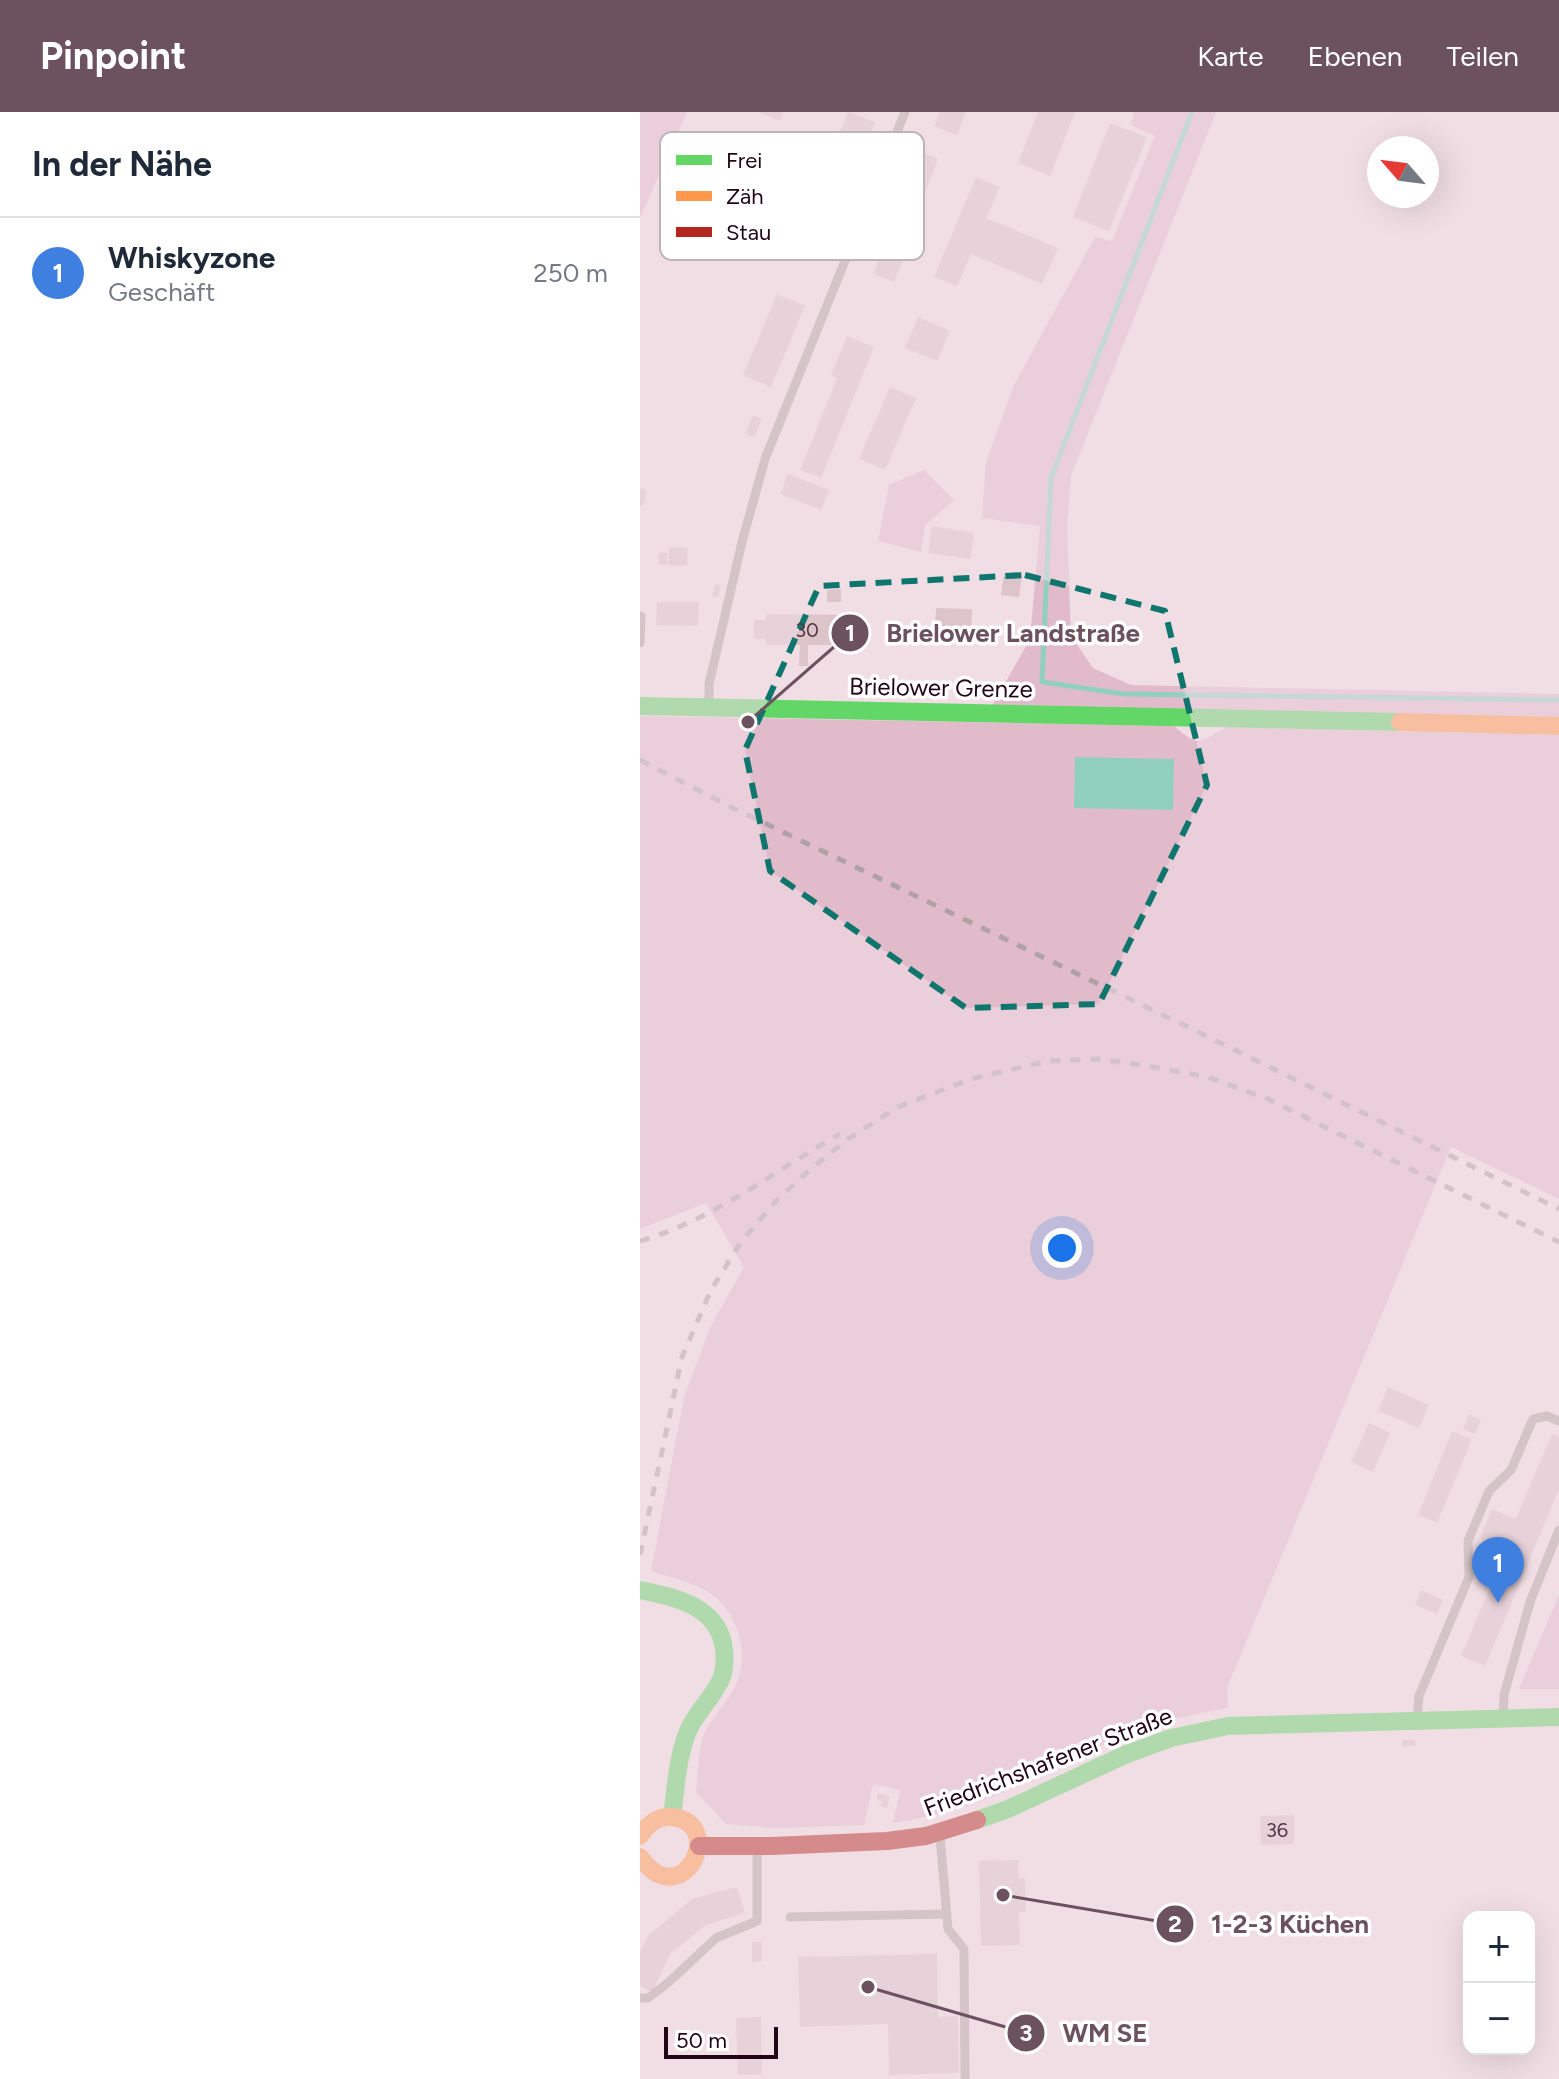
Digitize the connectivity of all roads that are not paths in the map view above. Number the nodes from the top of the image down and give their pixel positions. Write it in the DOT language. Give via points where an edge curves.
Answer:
graph roads {
  1 [pos="905,112"];
  2 [pos="897,132"];
  3 [pos="845,260"];
  4 [pos="641,616"];
  5 [pos="640,643"];
  6 [pos="640,706"];
  7 [pos="709,708"];
  8 [pos="1559,726"];
  9 [pos="1559,1421"];
  10 [pos="1559,1530"];
  11 [pos="640,1590"];
  12 [pos="1559,1717"];
  13 [pos="1503,1718"];
  14 [pos="1417,1721"];
  15 [pos="672,1816"];
  16 [pos="939,1833"];
  17 [pos="640,1836"];
  18 [pos="699,1846"];
  19 [pos="757,1846"];
  20 [pos="643,1871"];
  21 [pos="946,1914"];
  22 [pos="790,1917"];
  23 [pos="640,1998"];
  24 [pos="965,2079"];
  1 -- 2 [label="lane"];
  3 -- 7 [label="lane" via="765,459 709,684"];
  4 -- 5 [label="lane"];
  6 -- 7 [label="street, Brielower Grenze"];
  7 -- 8 [label="street, Brielower Grenze"];
  9 -- 14 [label="lane" via="1547,1416 1533,1419 1511,1470 1489,1491 1468,1541 1469,1577 1419,1696"];
  10 -- 13 [label="lane" via="1530,1602 1504,1695"];
  11 -- 15 [label="street" via="681,1599 703,1611 719,1629 724,1646 722,1676 686,1734"];
  12 -- 13 [label="street, Friedrichshafener Straße"];
  13 -- 14 [label="street, Friedrichshafener Straße"];
  14 -- 16 [label="street, Friedrichshafener Straße" via="1228,1726 1171,1738"];
  15 -- 17 [label="street" via="653,1820"];
  15 -- 18 [label="street" via="691,1826"];
  16 -- 19 [label="street, Friedrichshafener Straße" via="887,1841"];
  16 -- 21 [label="lane"];
  18 -- 19 [label="street, Friedrichshafener Straße"];
  18 -- 20 [label="street" via="694,1862 682,1874 665,1877"];
  19 -- 23 [label="lane" via="757,1921 716,1938 669,1982"];
  21 -- 22 [label="lane"];
  21 -- 24 [label="lane" via="948,1929 964,1949"];
}
